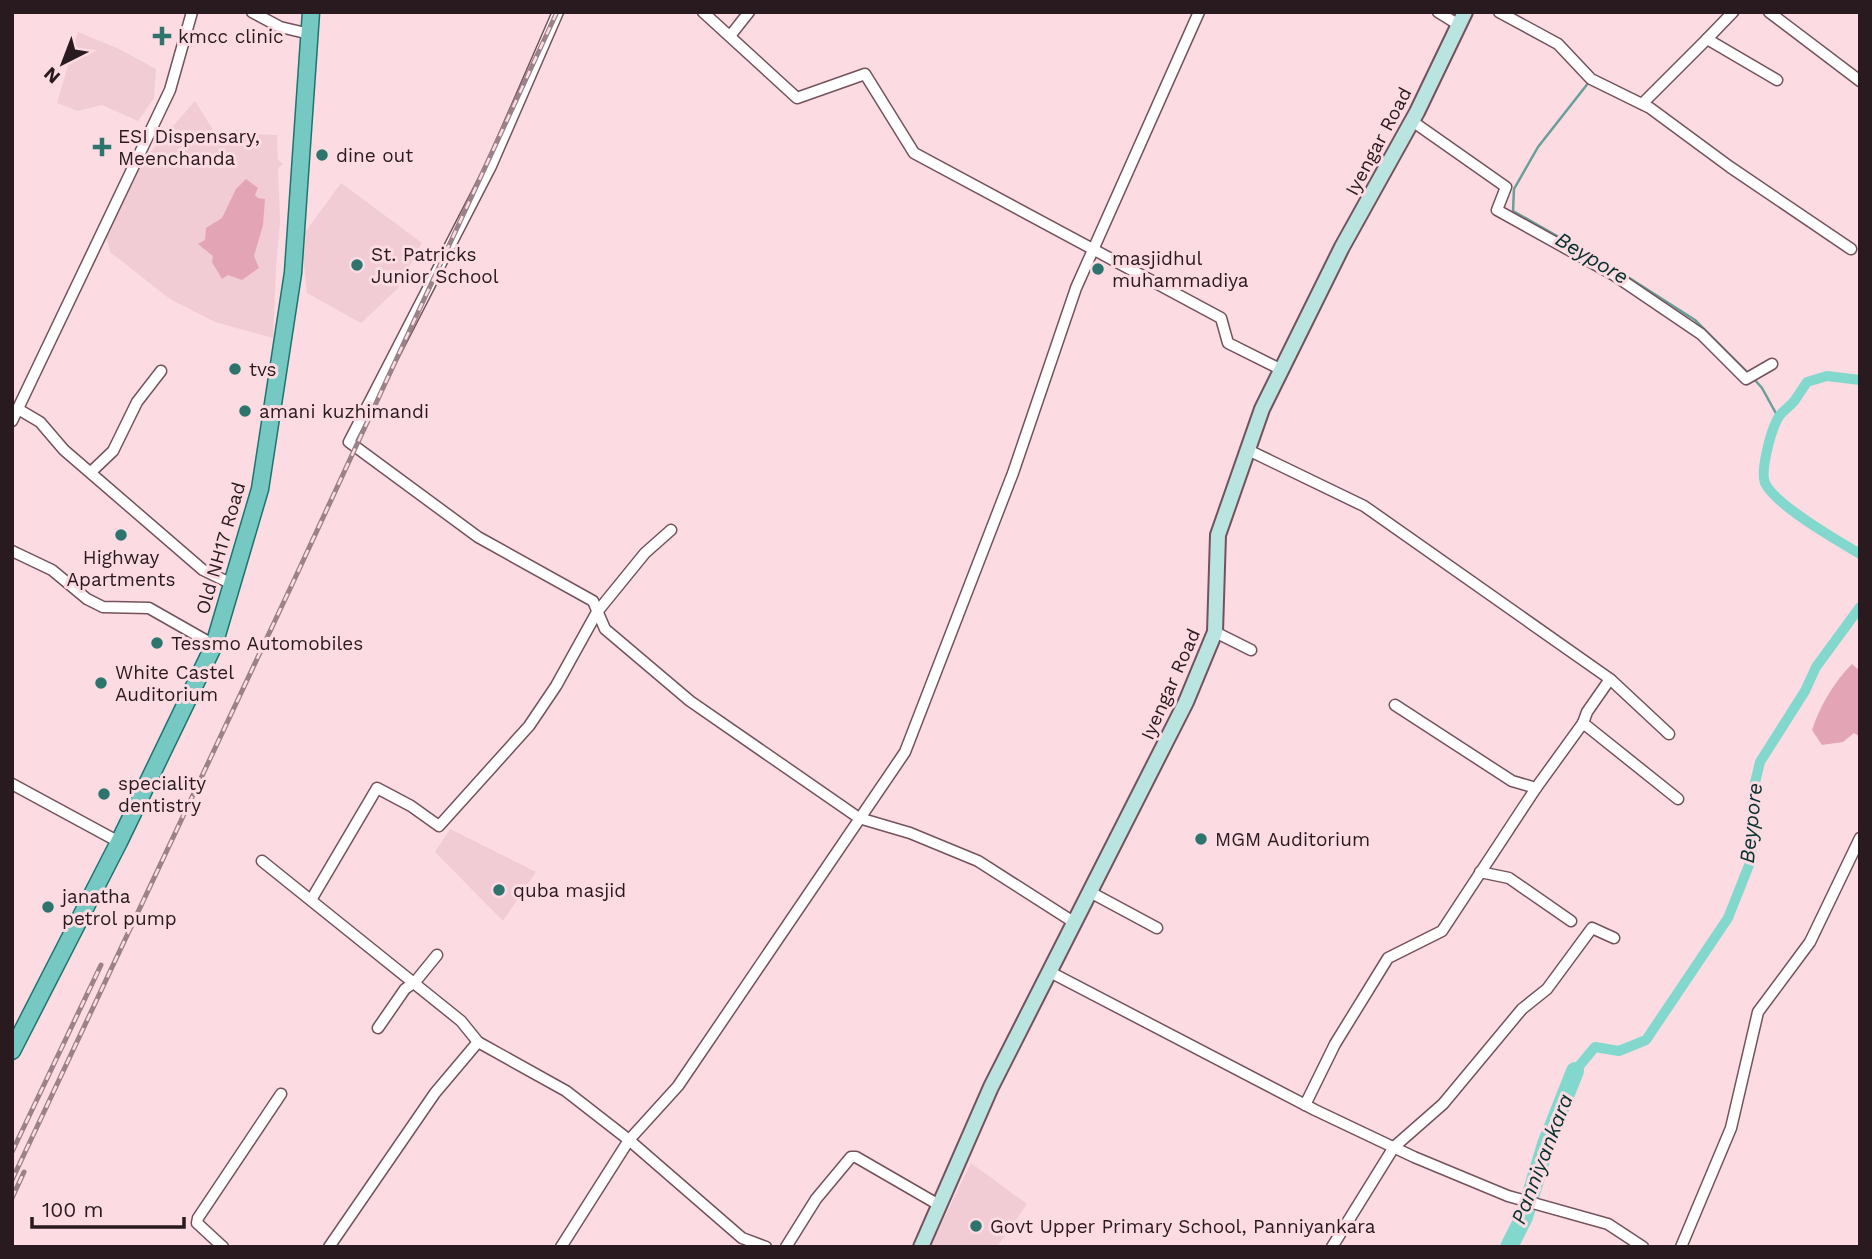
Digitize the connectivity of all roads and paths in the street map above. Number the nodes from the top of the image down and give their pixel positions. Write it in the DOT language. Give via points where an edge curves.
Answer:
graph roads {
  1 [pos="191,12"];
  2 [pos="252,12"];
  3 [pos="311,12"];
  4 [pos="558,12"];
  5 [pos="703,12"];
  6 [pos="749,12"];
  7 [pos="1199,12"];
  8 [pos="1438,12"];
  9 [pos="1499,12"];
  10 [pos="1733,12"];
  11 [pos="1769,12"];
  12 [pos="1462,18"];
  13 [pos="310,34"];
  14 [pos="730,36"];
  15 [pos="1707,39"];
  16 [pos="1777,80"];
  17 [pos="1860,81"];
  18 [pos="1642,104"];
  19 [pos="1412,121"];
  20 [pos="1093,249"];
  21 [pos="1851,249"];
  22 [pos="1772,364"];
  23 [pos="1282,370"];
  24 [pos="161,371"];
  25 [pos="18,409"];
  26 [pos="12,422"];
  27 [pos="1248,450"];
  28 [pos="91,472"];
  29 [pos="671,530"];
  30 [pos="12,551"];
  31 [pos="232,584"];
  32 [pos="597,612"];
  33 [pos="1215,632"];
  34 [pos="214,645"];
  35 [pos="1251,650"];
  36 [pos="1610,679"];
  37 [pos="1395,705"];
  38 [pos="1583,723"];
  39 [pos="1670,734"];
  40 [pos="12,784"];
  41 [pos="1536,788"];
  42 [pos="1678,799"];
  43 [pos="859,818"];
  44 [pos="1860,838"];
  45 [pos="119,842"];
  46 [pos="262,861"];
  47 [pos="1480,872"];
  48 [pos="1090,892"];
  49 [pos="311,900"];
  50 [pos="1571,921"];
  51 [pos="1075,923"];
  52 [pos="1157,928"];
  53 [pos="1614,938"];
  54 [pos="437,955"];
  55 [pos="1050,972"];
  56 [pos="415,982"];
  57 [pos="379,1028"];
  58 [pos="478,1042"];
  59 [pos="12,1051"];
  60 [pos="281,1094"];
  61 [pos="1306,1105"];
  62 [pos="629,1140"];
  63 [pos="1394,1147"];
  64 [pos="939,1205"];
  65 [pos="223,1247"];
  66 [pos="329,1247"];
  67 [pos="561,1247"];
  68 [pos="766,1247"];
  69 [pos="786,1247"];
  70 [pos="921,1247"];
  71 [pos="1332,1247"];
  72 [pos="1643,1247"];
  73 [pos="1681,1247"];
  1 -- 25 [label="street" via="170,90"];
  2 -- 13 [label="street" via="280,27"];
  3 -- 13 [label="main road, Old NH17 Road"];
  4 -- 32 [label="street" via="491,166 349,442 478,537 593,601"];
  5 -- 14 [label="street"];
  6 -- 14 [label="street"];
  7 -- 20 [label="street"];
  8 -- 12 [label="street"];
  9 -- 18 [label="street" via="1558,44 1591,79"];
  10 -- 15 [label="street"];
  11 -- 17 [label="street"];
  12 -- 19 [label="main road, Iyengar Road"];
  13 -- 31 [label="main road, Old NH17 Road" via="291,285 260,489"];
  14 -- 20 [label="street" via="797,97 866,74 914,153"];
  15 -- 16 [label="street"];
  15 -- 18 [label="street"];
  18 -- 21 [label="street"];
  19 -- 22 [label="street" via="1506,187 1497,210 1614,275 1702,334 1746,379"];
  19 -- 23 [label="main road, Iyengar Road" via="1342,247"];
  20 -- 23 [label="street" via="1221,317 1228,343"];
  20 -- 43 [label="street" via="905,752"];
  23 -- 27 [label="main road, Iyengar Road"];
  24 -- 28 [label="street" via="137,402 113,451"];
  25 -- 26 [label="street"];
  25 -- 28 [label="street" via="40,422"];
  27 -- 33 [label="main road, Iyengar Road" via="1218,535"];
  27 -- 36 [label="street" via="1364,506"];
  28 -- 31 [label="street" via="203,569"];
  29 -- 32 [label="street" via="645,553"];
  30 -- 34 [label="street" via="52,570 103,607 149,608"];
  31 -- 34 [label="main road, Old NH17 Road"];
  32 -- 43 [label="street" via="605,629 690,701"];
  32 -- 49 [label="street" via="528,726 439,826 377,788"];
  33 -- 35 [label="street"];
  33 -- 48 [label="main road, Iyengar Road" via="1186,702"];
  34 -- 45 [label="main road, Old NH17 Road"];
  36 -- 38 [label="street"];
  36 -- 39 [label="street"];
  37 -- 41 [label="street" via="1512,781"];
  38 -- 41 [label="street"];
  38 -- 42 [label="street"];
  40 -- 45 [label="street"];
  41 -- 47 [label="street"];
  43 -- 51 [label="street" via="978,861"];
  43 -- 62 [label="street" via="678,1086"];
  44 -- 73 [label="street" via="1811,942 1758,1012 1731,1128"];
  45 -- 59 [label="main road, Old NH17 Road"];
  46 -- 49 [label="street"];
  47 -- 50 [label="street" via="1509,878"];
  47 -- 61 [label="street" via="1442,931 1388,957 1335,1044"];
  48 -- 51 [label="main road, Iyengar Road"];
  48 -- 52 [label="street"];
  49 -- 56 [label="street"];
  51 -- 55 [label="main road, Iyengar Road"];
  53 -- 63 [label="street" via="1592,928 1547,989 1522,1009 1443,1104"];
  54 -- 56 [label="street"];
  55 -- 61 [label="street"];
  55 -- 64 [label="main road, Iyengar Road" via="991,1087"];
  56 -- 57 [label="street" via="405,989"];
  56 -- 58 [label="street"];
  58 -- 62 [label="street" via="566,1091"];
  58 -- 66 [label="street" via="435,1093"];
  60 -- 65 [label="street" via="198,1218 197,1223"];
  61 -- 63 [label="street"];
  62 -- 67 [label="street"];
  62 -- 68 [label="street" via="742,1238"];
  63 -- 71 [label="street"];
  63 -- 72 [label="street" via="1508,1196 1608,1224"];
  64 -- 69 [label="street" via="851,1157 816,1199"];
  64 -- 70 [label="main road, Iyengar Road"];
}
